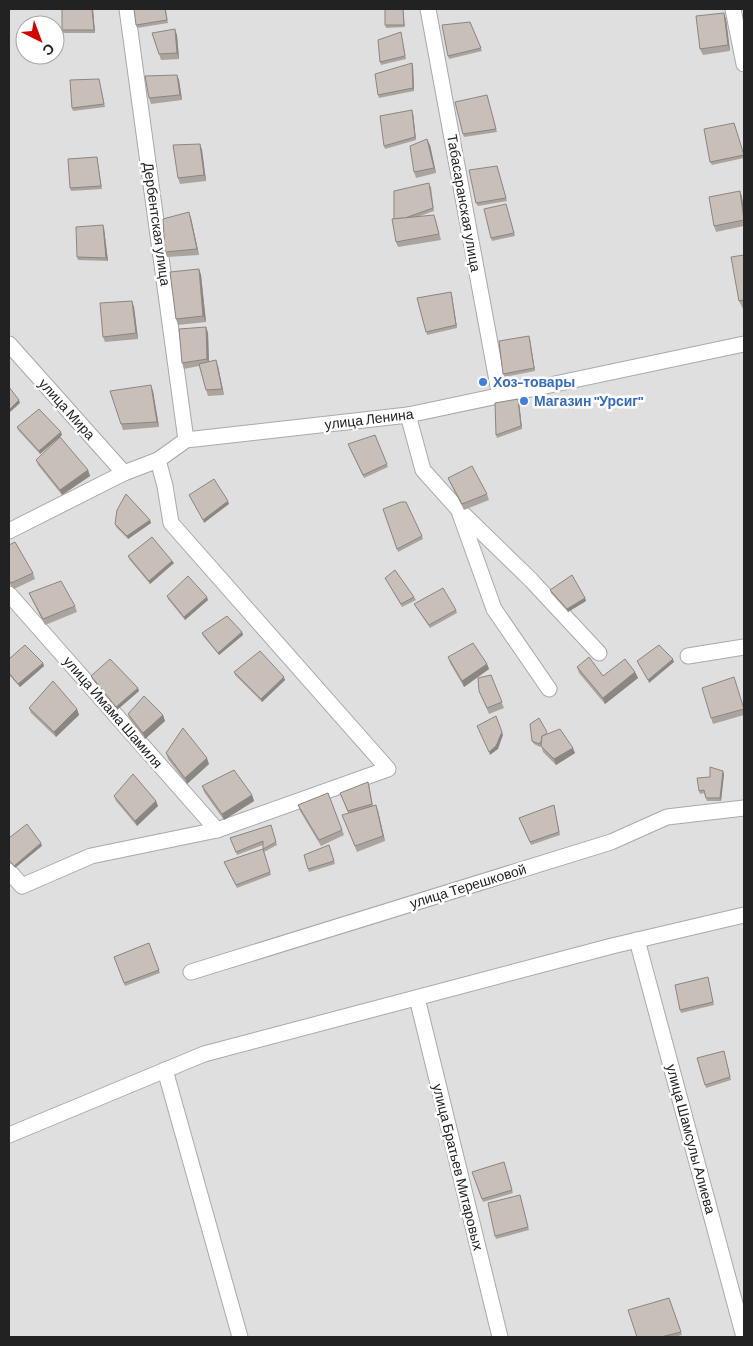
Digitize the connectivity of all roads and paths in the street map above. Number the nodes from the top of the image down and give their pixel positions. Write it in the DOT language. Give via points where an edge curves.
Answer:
graph roads {
  1 [pos="127,9"];
  2 [pos="428,9"];
  3 [pos="733,9"];
  4 [pos="744,64"];
  5 [pos="9,344"];
  6 [pos="744,344"];
  7 [pos="500,397"];
  8 [pos="408,415"];
  9 [pos="186,440"];
  10 [pos="158,460"];
  11 [pos="124,473"];
  12 [pos="458,509"];
  13 [pos="9,531"];
  14 [pos="9,594"];
  15 [pos="744,647"];
  16 [pos="599,653"];
  17 [pos="688,656"];
  18 [pos="549,689"];
  19 [pos="744,808"];
  20 [pos="217,830"];
  21 [pos="9,871"];
  22 [pos="744,915"];
  23 [pos="637,940"];
  24 [pos="191,972"];
  25 [pos="417,998"];
  26 [pos="165,1070"];
  27 [pos="9,1134"];
  28 [pos="240,1337"];
  29 [pos="500,1337"];
  30 [pos="744,1337"];
  1 -- 9 [label="street, Дербентская улица"];
  2 -- 7 [label="street, Табасаранская улица"];
  3 -- 4 [label="street"];
  5 -- 11 [label="street, улица Мира"];
  6 -- 7 [label="street, улица Ленина"];
  7 -- 8 [label="street, улица Ленина"];
  8 -- 9 [label="street, улица Ленина"];
  8 -- 12 [label="street" via="423,470"];
  9 -- 10 [label="street, улица Ленина"];
  10 -- 11 [label="street, улица Ленина"];
  10 -- 20 [label="street" via="166,486 171,523 388,769"];
  11 -- 13 [label="street, улица Ленина"];
  12 -- 16 [label="street"];
  12 -- 18 [label="street" via="494,610"];
  14 -- 20 [label="street, улица Имама Шамиля"];
  15 -- 17 [label="street"];
  19 -- 24 [label="street, улица Терешковой" via="666,816 611,842"];
  20 -- 21 [label="street" via="91,856 22,886"];
  22 -- 23 [label="street"];
  23 -- 25 [label="street"];
  23 -- 30 [label="street, улица Шамсулы Алиева"];
  25 -- 26 [label="street" via="204,1054"];
  25 -- 29 [label="street, улица Братьев Митаровых"];
  26 -- 27 [label="street"];
  26 -- 28 [label="street"];
}
